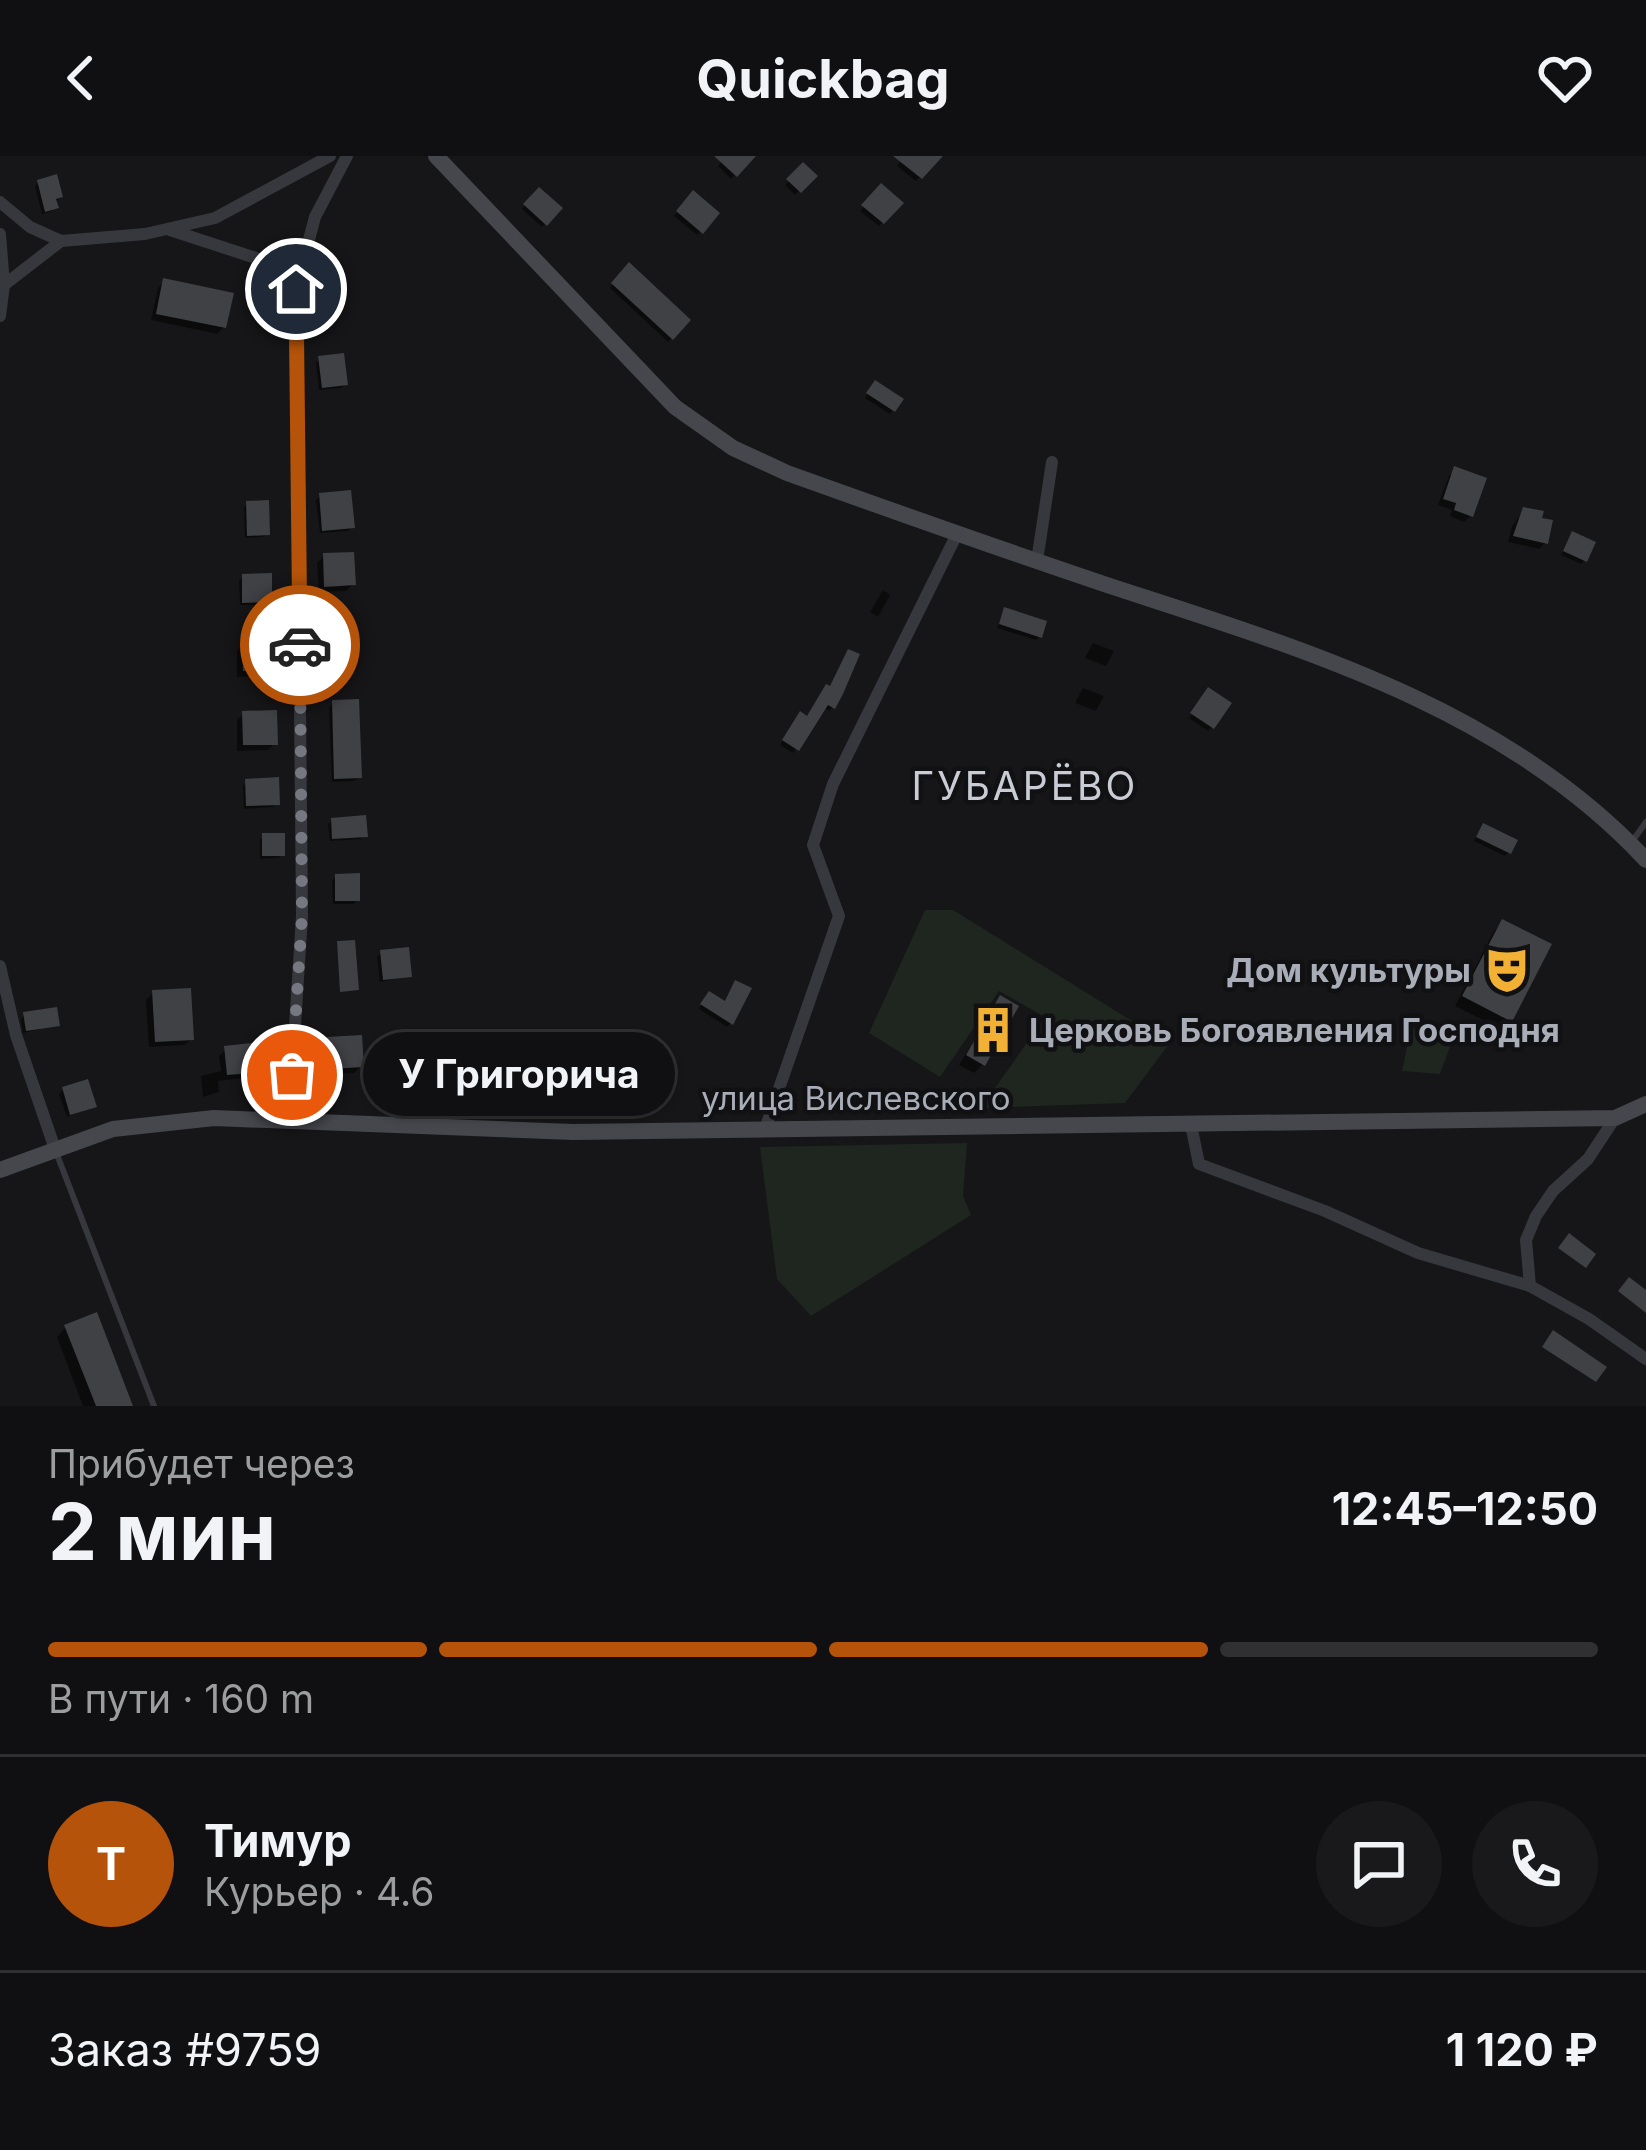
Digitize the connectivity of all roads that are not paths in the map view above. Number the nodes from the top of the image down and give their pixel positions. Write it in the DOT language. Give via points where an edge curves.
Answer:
graph roads {
  1 [pos="330,156"];
  2 [pos="346,156"];
  3 [pos="436,156"];
  4 [pos="0,202"];
  5 [pos="168,229"];
  6 [pos="0,234"];
  7 [pos="61,241"];
  8 [pos="4,285"];
  9 [pos="296,289"];
  10 [pos="0,316"];
  11 [pos="1052,462"];
  12 [pos="956,534"];
  13 [pos="1037,561"];
  14 [pos="1646,822"];
  15 [pos="1630,843"];
  16 [pos="1646,860"];
  17 [pos="0,966"];
  18 [pos="1646,1104"];
  19 [pos="1615,1118"];
  20 [pos="289,1120"];
  21 [pos="1191,1125"];
  22 [pos="766,1126"];
  23 [pos="55,1149"];
  24 [pos="0,1171"];
  25 [pos="1530,1286"];
  26 [pos="1646,1360"];
  27 [pos="154,1406"];
  1 -- 5 [label="street" via="215,218"];
  2 -- 9 [label="street" via="315,217"];
  3 -- 12 [label="street" via="675,407 787,473"];
  4 -- 7 [label="street"];
  5 -- 7 [label="street"];
  5 -- 9 [label="street" via="268,262"];
  6 -- 8 [label="street"];
  7 -- 8 [label="street"];
  8 -- 10 [label="street"];
  9 -- 20 [label="street" via="302,916"];
  11 -- 13 [label="street"];
  12 -- 13 [label="street"];
  12 -- 22 [label="street" via="848,751 813,845 839,916"];
  13 -- 15 [label="street" via="1262,636 1460,718 1535,764"];
  14 -- 15 [label="lane"];
  15 -- 16 [label="street"];
  17 -- 23 [label="street"];
  18 -- 19 [label="street, улица Вислевского"];
  19 -- 21 [label="street, улица Вислевского"];
  19 -- 25 [label="street" via="1536,1216 1526,1240"];
  20 -- 22 [label="street, улица Вислевского" via="573,1132"];
  20 -- 23 [label="street, улица Вислевского" via="113,1129"];
  21 -- 22 [label="street, улица Вислевского"];
  21 -- 25 [label="street" via="1199,1164 1418,1253"];
  23 -- 24 [label="street, улица Вислевского"];
  23 -- 27 [label="lane"];
  25 -- 26 [label="street"];
}
